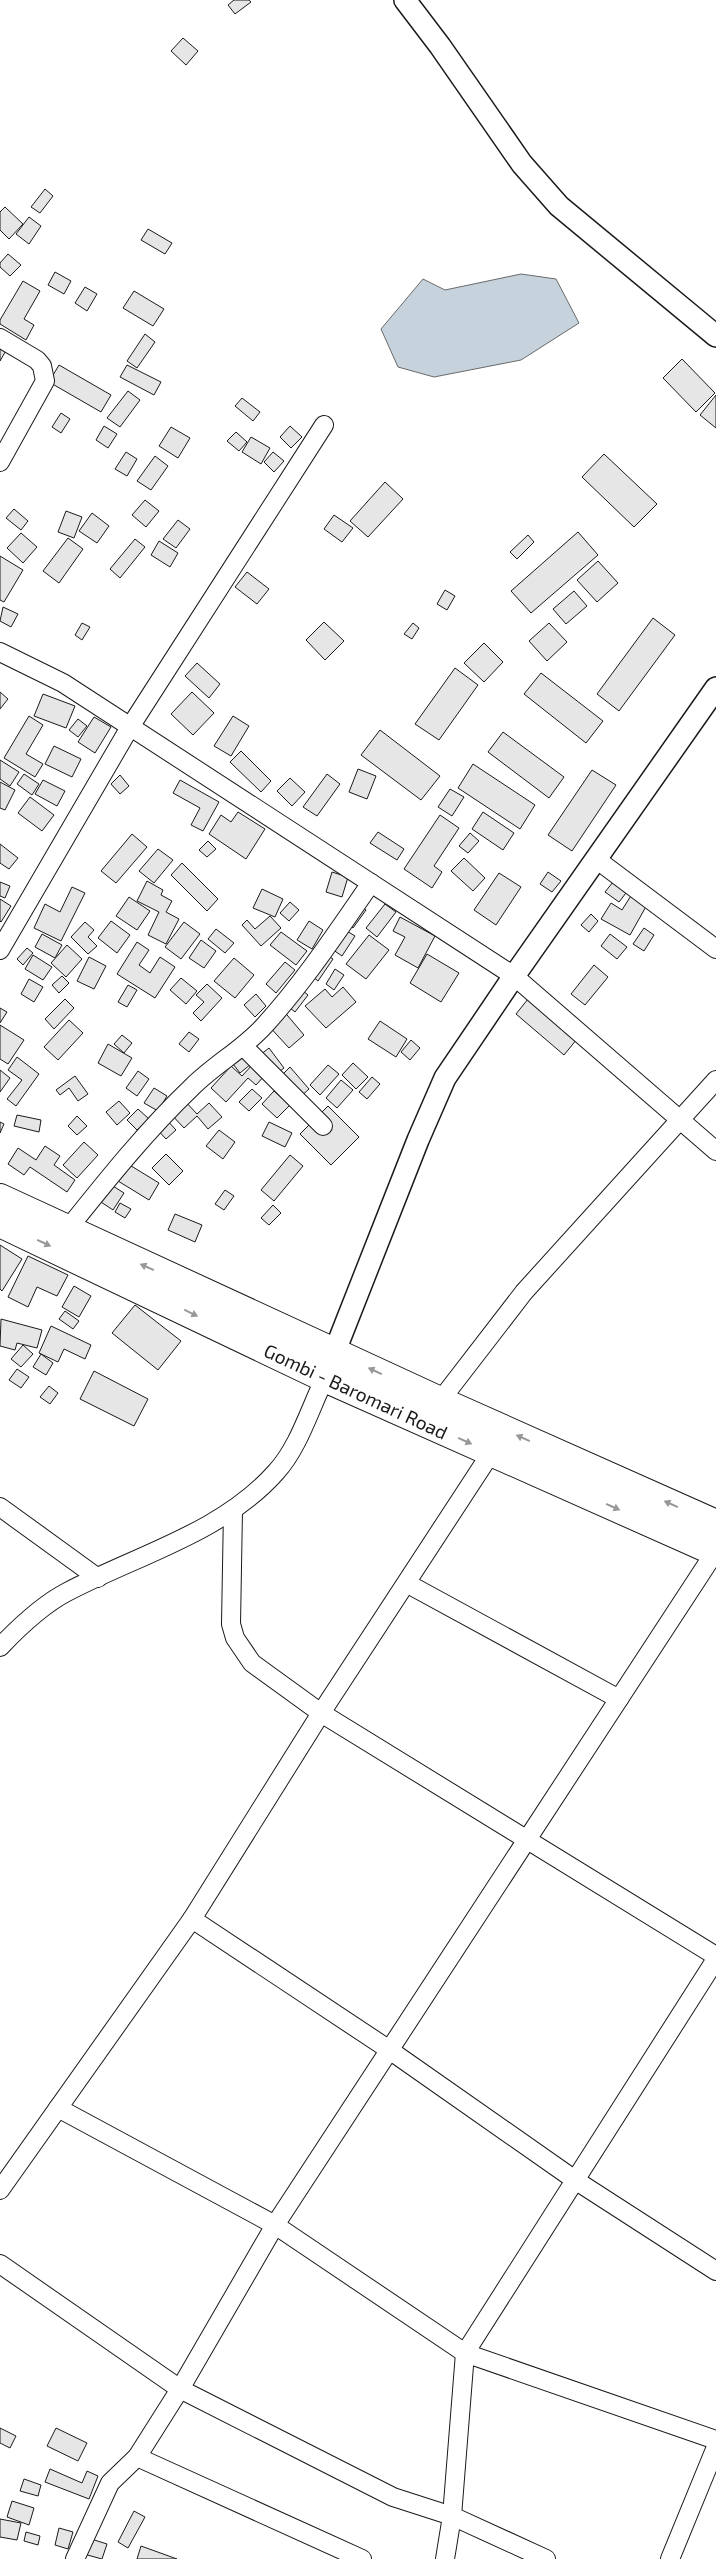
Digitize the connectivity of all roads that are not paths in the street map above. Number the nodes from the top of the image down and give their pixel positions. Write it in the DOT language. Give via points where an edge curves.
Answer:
graph roads {
  1 [pos="405,0"];
  2 [pos="716,336"];
  3 [pos="0,338"];
  4 [pos="324,425"];
  5 [pos="0,462"];
  6 [pos="0,652"];
  7 [pos="716,688"];
  8 [pos="130,727"];
  9 [pos="596,859"];
  10 [pos="371,883"];
  11 [pos="716,949"];
  12 [pos="0,950"];
  13 [pos="514,976"];
  14 [pos="244,1047"];
  15 [pos="716,1080"];
  16 [pos="681,1120"];
  17 [pos="323,1126"];
  18 [pos="716,1151"];
  19 [pos="0,1198"];
  20 [pos="0,1222"];
  21 [pos="67,1230"];
  22 [pos="335,1352"];
  23 [pos="324,1378"];
  24 [pos="440,1401"];
  25 [pos="491,1453"];
  26 [pos="0,1507"];
  27 [pos="234,1510"];
  28 [pos="716,1524"];
  29 [pos="716,1552"];
  30 [pos="98,1578"];
  31 [pos="408,1584"];
  32 [pos="0,1647"];
  33 [pos="619,1699"];
  34 [pos="321,1713"];
  35 [pos="526,1840"];
  36 [pos="192,1919"];
  37 [pos="716,1957"];
  38 [pos="388,2049"];
  39 [pos="58,2108"];
  40 [pos="575,2180"];
  41 [pos="0,2190"];
  42 [pos="275,2225"];
  43 [pos="0,2264"];
  44 [pos="716,2271"];
  45 [pos="465,2352"];
  46 [pos="180,2389"];
  47 [pos="716,2440"];
  48 [pos="716,2447"];
  49 [pos="137,2458"];
  50 [pos="452,2516"];
  51 [pos="75,2559"];
  52 [pos="362,2559"];
  53 [pos="445,2559"];
  54 [pos="546,2559"];
  55 [pos="670,2559"];
  1 -- 2 [label="street" via="522,164 552,199"];
  3 -- 5 [label="street" via="37,360 42,366 45,381"];
  4 -- 8 [label="street"];
  6 -- 8 [label="street" via="63,683"];
  7 -- 9 [label="street"];
  8 -- 10 [label="street"];
  8 -- 12 [label="street"];
  9 -- 11 [label="street"];
  9 -- 13 [label="street"];
  10 -- 13 [label="street"];
  10 -- 14 [label="street" via="303,980"];
  13 -- 16 [label="street"];
  13 -- 22 [label="street" via="445,1078"];
  14 -- 17 [label="street"];
  14 -- 21 [label="street" via="214,1066 145,1133"];
  15 -- 16 [label="street"];
  16 -- 18 [label="street"];
  16 -- 24 [label="street" via="524,1292"];
  19 -- 21 [label="main road, Gombi - Baromari Road"];
  20 -- 23 [label="main road, Gombi - Baromari Road, one-way"];
  22 -- 21 [label="main road, Gombi - Baromari Road, one-way"];
  22 -- 23 [label="street"];
  24 -- 22 [label="main road, Gombi - Baromari Road, one-way"];
  23 -- 25 [label="main road, Gombi - Baromari Road, one-way"];
  23 -- 27 [label="street" via="292,1448 277,1471"];
  28 -- 24 [label="main road, Gombi - Baromari Road, one-way"];
  25 -- 29 [label="main road, Gombi - Baromari Road, one-way"];
  25 -- 31 [label="street"];
  26 -- 30 [label="street"];
  27 -- 30 [label="street"];
  27 -- 34 [label="street" via="231,1624 234,1638 252,1663"];
  29 -- 33 [label="street"];
  30 -- 32 [label="street" via="66,1592 42,1608"];
  31 -- 33 [label="street"];
  31 -- 34 [label="street"];
  33 -- 35 [label="street"];
  34 -- 35 [label="street"];
  34 -- 36 [label="street"];
  35 -- 37 [label="street"];
  35 -- 38 [label="street"];
  36 -- 38 [label="street"];
  36 -- 39 [label="street"];
  37 -- 40 [label="street"];
  38 -- 40 [label="street"];
  38 -- 42 [label="street"];
  39 -- 41 [label="street"];
  39 -- 42 [label="street"];
  40 -- 44 [label="street"];
  40 -- 45 [label="street"];
  42 -- 45 [label="street"];
  42 -- 46 [label="street"];
  43 -- 46 [label="street"];
  45 -- 47 [label="street"];
  45 -- 50 [label="street"];
  46 -- 49 [label="street"];
  46 -- 50 [label="street" via="393,2497"];
  48 -- 55 [label="street"];
  49 -- 51 [label="street" via="116,2476 104,2492"];
  49 -- 52 [label="street"];
  50 -- 53 [label="street"];
  50 -- 54 [label="street"];
}
